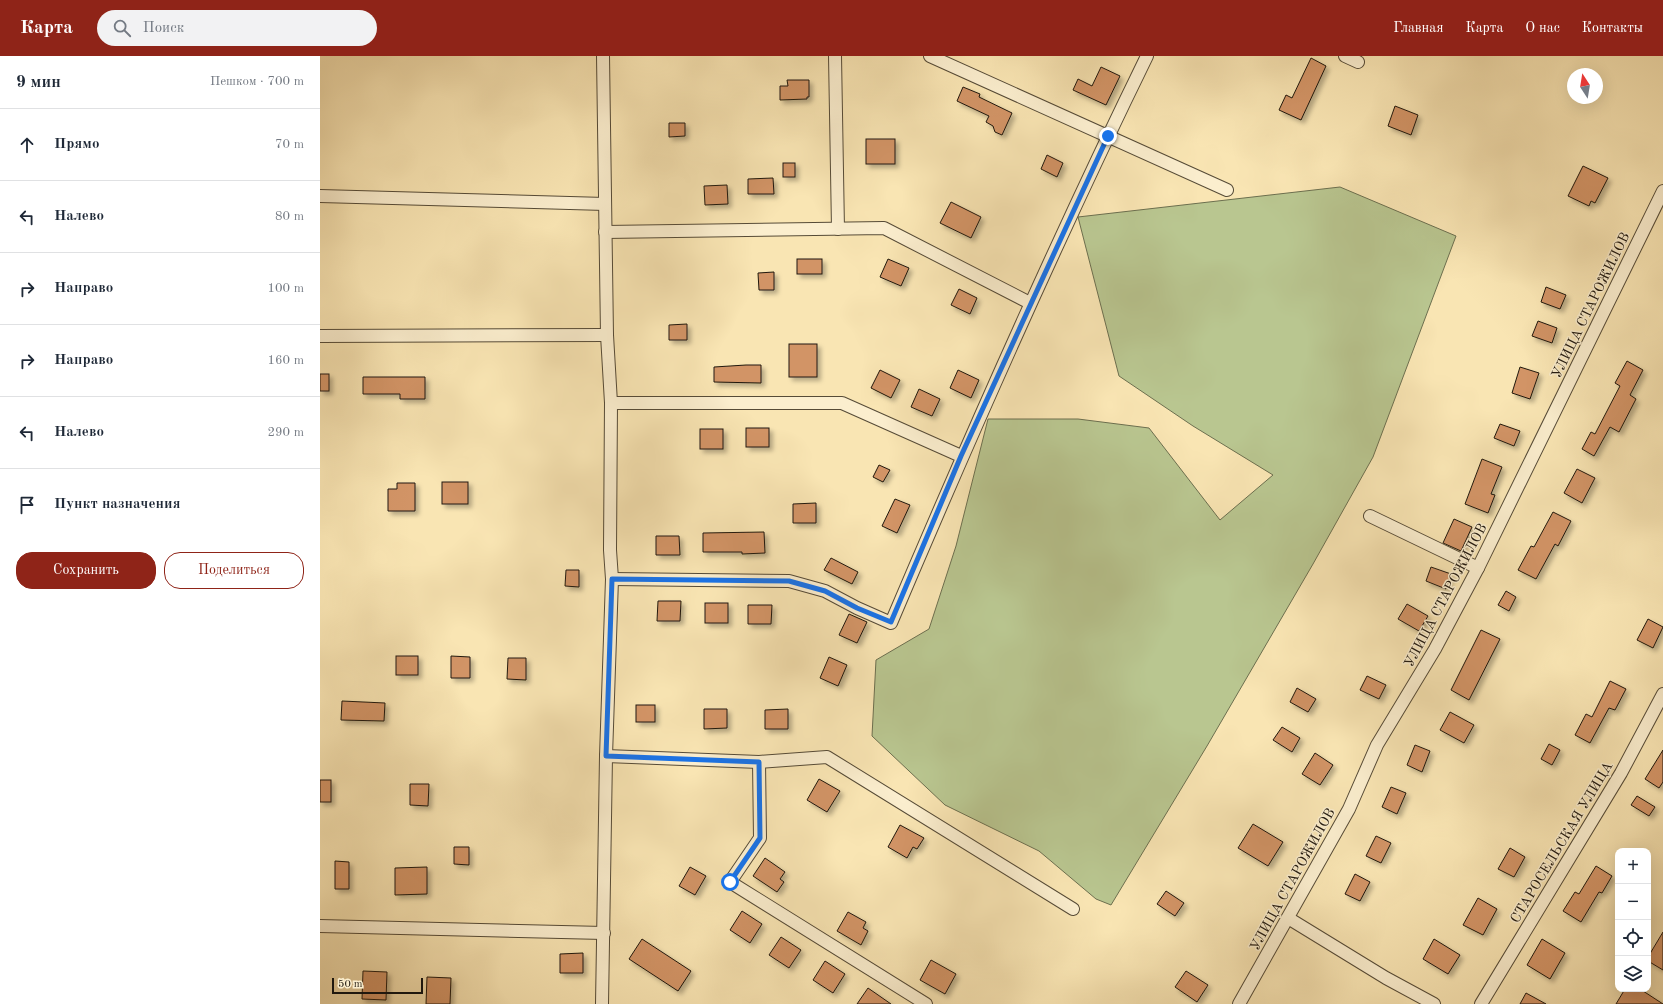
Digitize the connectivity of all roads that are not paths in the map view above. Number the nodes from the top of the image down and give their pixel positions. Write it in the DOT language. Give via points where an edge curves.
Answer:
graph roads {
  1 [pos="603,56"];
  2 [pos="835,56"];
  3 [pos="930,56"];
  4 [pos="1147,56"];
  5 [pos="1345,56"];
  6 [pos="1358,62"];
  7 [pos="1108,136"];
  8 [pos="1227,190"];
  9 [pos="1663,191"];
  10 [pos="320,196"];
  11 [pos="605,204"];
  12 [pos="838,229"];
  13 [pos="605,232"];
  14 [pos="1030,303"];
  15 [pos="607,335"];
  16 [pos="320,336"];
  17 [pos="611,403"];
  18 [pos="961,456"];
  19 [pos="1370,516"];
  20 [pos="1478,568"];
  21 [pos="612,579"];
  22 [pos="1663,694"];
  23 [pos="606,756"];
  24 [pos="759,762"];
  25 [pos="1073,909"];
  26 [pos="1288,918"];
  27 [pos="320,926"];
  28 [pos="604,933"];
  29 [pos="602,1004"];
  30 [pos="926,1004"];
  31 [pos="1239,1004"];
  32 [pos="1434,1004"];
  33 [pos="1481,1004"];
  1 -- 11 [label="street"];
  2 -- 12 [label="street"];
  3 -- 7 [label="street"];
  4 -- 7 [label="street"];
  5 -- 6 [label="street"];
  7 -- 8 [label="street"];
  7 -- 14 [label="street"];
  9 -- 20 [label="street, УЛИЦА СТАРОЖИЛОВ"];
  10 -- 11 [label="street"];
  11 -- 13 [label="street"];
  12 -- 13 [label="street"];
  12 -- 14 [label="street" via="884,228"];
  13 -- 15 [label="street"];
  14 -- 18 [label="street"];
  15 -- 16 [label="street"];
  15 -- 17 [label="street"];
  17 -- 18 [label="street" via="842,403"];
  17 -- 21 [label="street"];
  18 -- 21 [label="street" via="891,622 825,591 789,581"];
  19 -- 20 [label="street"];
  20 -- 26 [label="street, УЛИЦА СТАРОЖИЛОВ" via="1435,649 1377,745 1349,808"];
  21 -- 23 [label="street"];
  22 -- 33 [label="street, СТАРОСЕЛЬСКАЯ УЛИЦА" via="1621,772"];
  23 -- 24 [label="street"];
  23 -- 28 [label="street"];
  24 -- 25 [label="street" via="827,757"];
  24 -- 30 [label="street" via="760,838 730,882"];
  26 -- 31 [label="street, УЛИЦА СТАРОЖИЛОВ"];
  26 -- 32 [label="street"];
  27 -- 28 [label="street"];
  28 -- 29 [label="street"];
}
